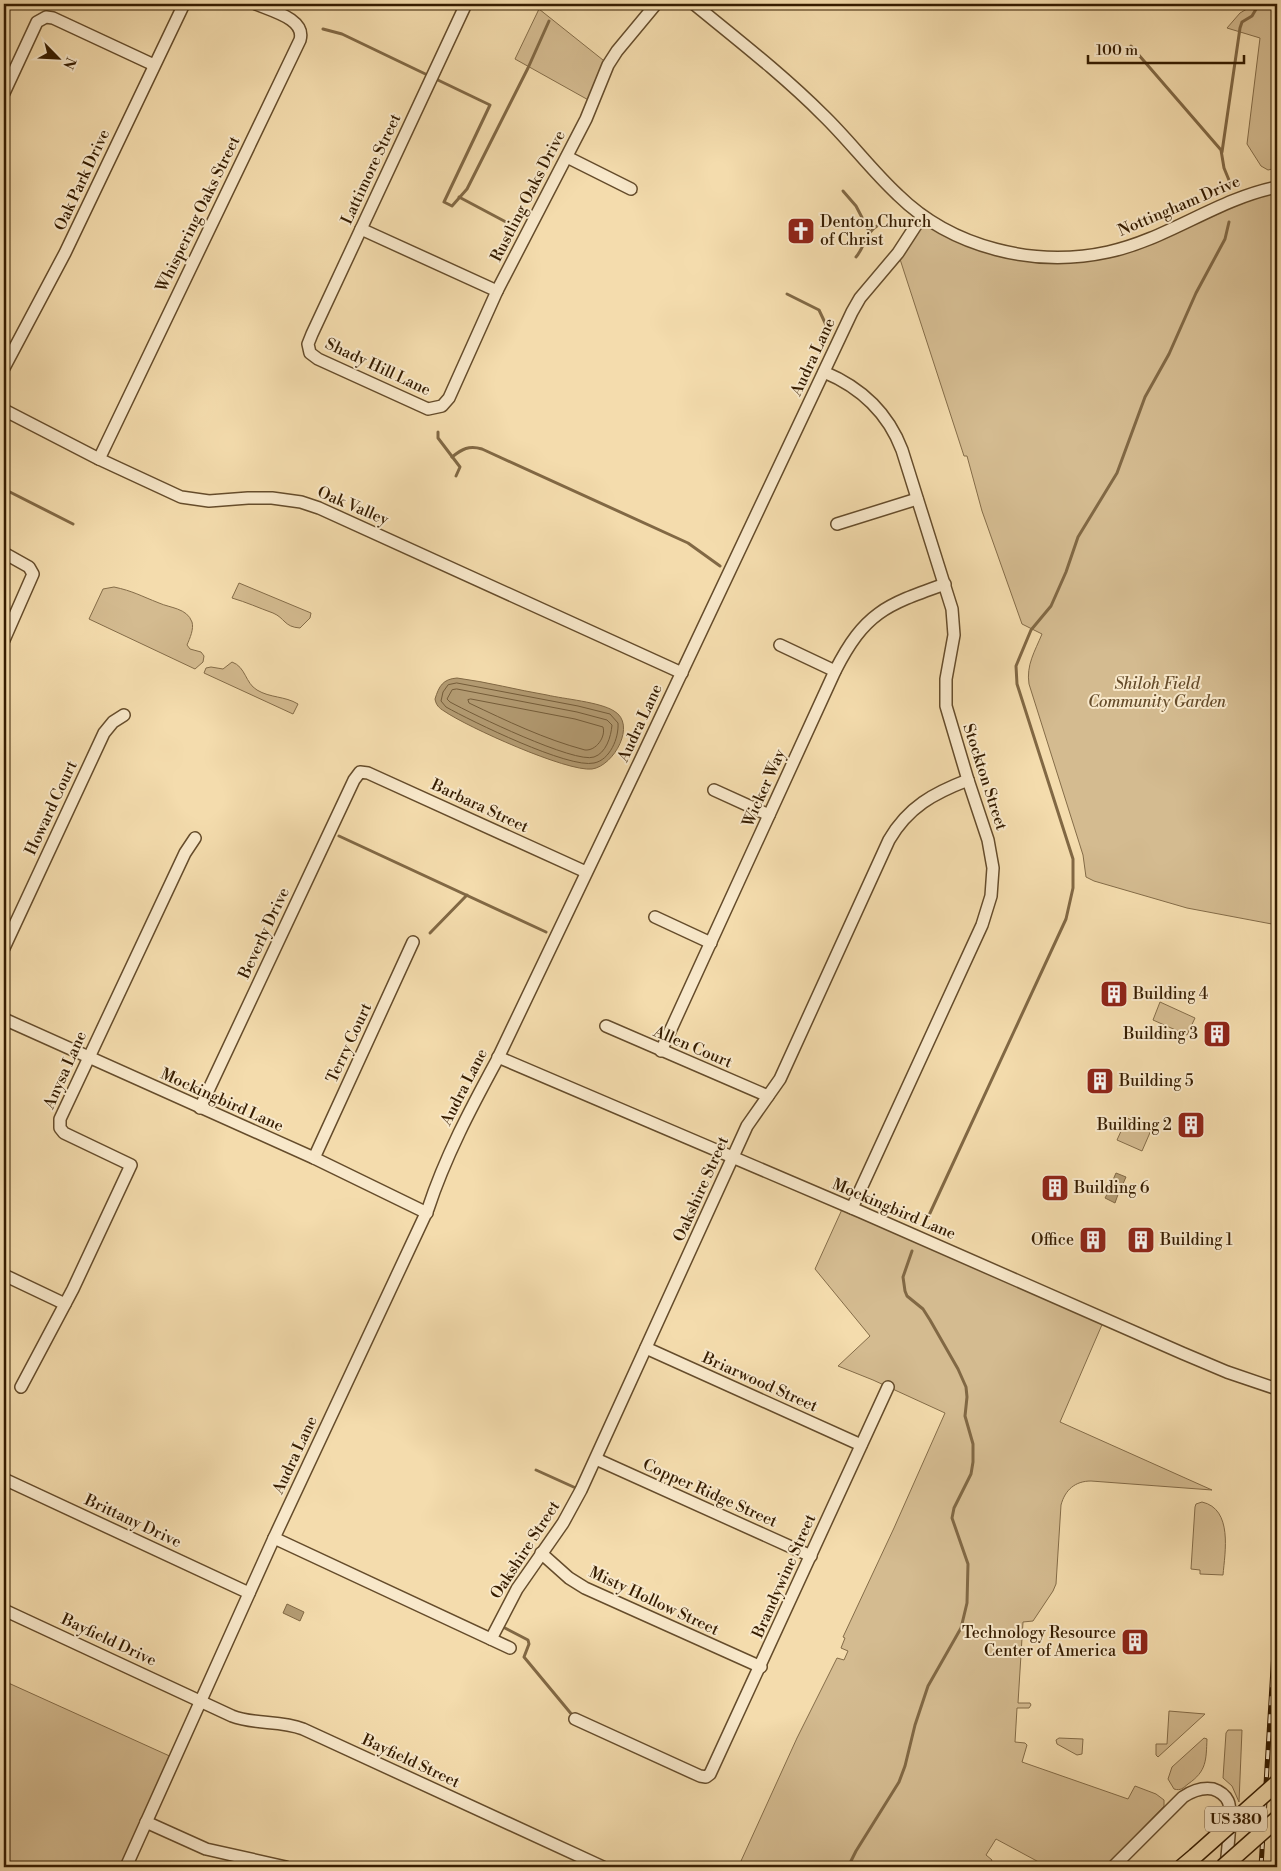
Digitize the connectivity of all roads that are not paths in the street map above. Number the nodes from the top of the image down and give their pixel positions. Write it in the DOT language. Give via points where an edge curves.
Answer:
graph roads {
  1 [pos="184,4"];
  2 [pos="256,4"];
  3 [pos="466,4"];
  4 [pos="656,4"];
  5 [pos="694,4"];
  6 [pos="154,65"];
  7 [pos="4,93"];
  8 [pos="567,157"];
  9 [pos="1277,187"];
  10 [pos="631,188"];
  11 [pos="922,216"];
  12 [pos="361,229"];
  13 [pos="497,291"];
  14 [pos="308,349"];
  15 [pos="4,368"];
  16 [pos="824,372"];
  17 [pos="437,408"];
  18 [pos="4,410"];
  19 [pos="99,459"];
  20 [pos="917,498"];
  21 [pos="837,524"];
  22 [pos="4,553"];
  23 [pos="945,584"];
  24 [pos="4,640"];
  25 [pos="780,645"];
  26 [pos="835,670"];
  27 [pos="682,673"];
  28 [pos="124,715"];
  29 [pos="360,772"];
  30 [pos="968,780"];
  31 [pos="714,790"];
  32 [pos="769,816"];
  33 [pos="195,838"];
  34 [pos="586,872"];
  35 [pos="655,917"];
  36 [pos="413,942"];
  37 [pos="712,943"];
  38 [pos="4,948"];
  39 [pos="4,1019"];
  40 [pos="606,1026"];
  41 [pos="661,1051"];
  42 [pos="498,1057"];
  43 [pos="88,1058"];
  44 [pos="768,1096"];
  45 [pos="200,1108"];
  46 [pos="314,1158"];
  47 [pos="732,1158"];
  48 [pos="852,1208"];
  49 [pos="426,1213"];
  50 [pos="4,1275"];
  51 [pos="65,1304"];
  52 [pos="646,1348"];
  53 [pos="21,1387"];
  54 [pos="888,1387"];
  55 [pos="1277,1389"];
  56 [pos="861,1445"];
  57 [pos="596,1459"];
  58 [pos="4,1479"];
  59 [pos="274,1538"];
  60 [pos="541,1553"];
  61 [pos="810,1556"];
  62 [pos="249,1593"];
  63 [pos="4,1610"];
  64 [pos="491,1639"];
  65 [pos="510,1648"];
  66 [pos="761,1667"];
  67 [pos="200,1701"];
  68 [pos="575,1719"];
  69 [pos="1277,1783"];
  70 [pos="1277,1819"];
  71 [pos="146,1822"];
  72 [pos="126,1867"];
  73 [pos="286,1867"];
  74 [pos="603,1867"];
  75 [pos="1113,1867"];
  76 [pos="1182,1867"];
  77 [pos="1225,1867"];
  1 -- 6 [label="street, Oak Park Drive"];
  2 -- 19 [label="street, Whispering Oaks Street" via="296,23 301,33 300,40"];
  3 -- 12 [label="street, Lattimore Street"];
  4 -- 8 [label="street, Rustling Oaks Drive" via="608,64"];
  5 -- 11 [label="street" via="759,56 825,116 898,196"];
  6 -- 7 [label="street" via="46,17 35,26"];
  6 -- 15 [label="street, Oak Park Drive" via="60,263"];
  8 -- 10 [label="street"];
  8 -- 13 [label="street, Rustling Oaks Drive"];
  9 -- 11 [label="street, Nottingham Drive" via="1240,197 1135,244 1108,252 1069,257 1034,256 992,248 945,230"];
  11 -- 16 [label="street, Audra Lane" via="898,253 856,304"];
  12 -- 13 [label="street"];
  12 -- 14 [label="street, Lattimore Street"];
  13 -- 17 [label="street, Rustling Oaks Drive" via="448,398"];
  14 -- 17 [label="street, Shady Hill Lane" via="314,356 425,408"];
  16 -- 20 [label="street, Stockton Street" via="854,388 883,414 898,441"];
  16 -- 27 [label="street, Audra Lane"];
  18 -- 19 [label="street, Oak Valley"];
  19 -- 27 [label="street, Oak Valley" via="172,494 191,499 209,501 260,497 301,502 319,508"];
  20 -- 21 [label="street"];
  20 -- 23 [label="street, Stockton Street"];
  22 -- 24 [label="street" via="25,564 33,574"];
  23 -- 26 [label="street, Wicker Way" via="905,598 872,617 850,643"];
  23 -- 30 [label="street, Stockton Street" via="954,626 946,706"];
  25 -- 26 [label="street"];
  26 -- 32 [label="street, Wicker Way"];
  27 -- 34 [label="street, Audra Lane"];
  28 -- 38 [label="street, Howard Court" via="104,733"];
  29 -- 34 [label="street, Barbara Street"];
  29 -- 45 [label="street, Beverly Drive"];
  30 -- 44 [label="street, Oakshire Street" via="929,797 905,818 892,835 784,1071"];
  30 -- 48 [label="street, Stockton Street" via="990,849 993,878 988,905 982,925"];
  31 -- 32 [label="street"];
  32 -- 37 [label="street, Wicker Way"];
  33 -- 43 [label="street, Anysa Lane"];
  34 -- 42 [label="street, Audra Lane"];
  35 -- 37 [label="street"];
  36 -- 46 [label="street, Terry Court"];
  37 -- 41 [label="street, Wicker Way"];
  39 -- 43 [label="street, Mockingbird Lane"];
  40 -- 41 [label="street, Allen Court"];
  41 -- 44 [label="street, Allen Court"];
  42 -- 47 [label="street, Mockingbird Lane"];
  42 -- 49 [label="street, Audra Lane" via="454,1143"];
  43 -- 45 [label="street, Mockingbird Lane"];
  43 -- 51 [label="street, Anysa Lane" via="62,1115 60,1128 68,1135 131,1165"];
  44 -- 47 [label="street, Oakshire Street" via="750,1121"];
  45 -- 46 [label="street, Mockingbird Lane"];
  46 -- 49 [label="street, Mockingbird Lane"];
  47 -- 48 [label="street, Mockingbird Lane"];
  47 -- 52 [label="street, Oakshire Street"];
  48 -- 55 [label="street, Mockingbird Lane" via="1189,1357"];
  49 -- 59 [label="street, Audra Lane"];
  50 -- 51 [label="street"];
  51 -- 53 [label="street, Anysa Lane"];
  52 -- 56 [label="street, Briarwood Street"];
  52 -- 57 [label="street, Oakshire Street"];
  54 -- 56 [label="street, Brandywine Street"];
  56 -- 61 [label="street, Brandywine Street"];
  57 -- 60 [label="street, Oakshire Street" via="569,1512"];
  57 -- 61 [label="street, Copper Ridge Street"];
  58 -- 62 [label="street, Brittany Drive"];
  59 -- 62 [label="street, Audra Lane"];
  59 -- 64 [label="street"];
  60 -- 64 [label="street, Oakshire Street" via="516,1588"];
  60 -- 66 [label="street, Misty Hollow Street" via="569,1578 586,1588"];
  61 -- 66 [label="street, Brandywine Street"];
  62 -- 67 [label="street, Audra Lane"];
  63 -- 67 [label="street, Bayfield Drive"];
  64 -- 65 [label="street"];
  66 -- 68 [label="street, Brandywine Street" via="714,1770 708,1776 700,1776"];
  67 -- 71 [label="street, Audra Lane"];
  67 -- 74 [label="street, Bayfield Street" via="244,1720 297,1727"];
  69 -- 76 [label="main road, US 380, bridge"];
  70 -- 77 [label="main road, US 380, bridge"];
  71 -- 72 [label="street, Audra Lane"];
  71 -- 73 [label="street" via="206,1848"];
  75 -- 77 [label="street" via="1177,1803 1193,1791 1206,1789 1222,1793 1230,1805"];
}
